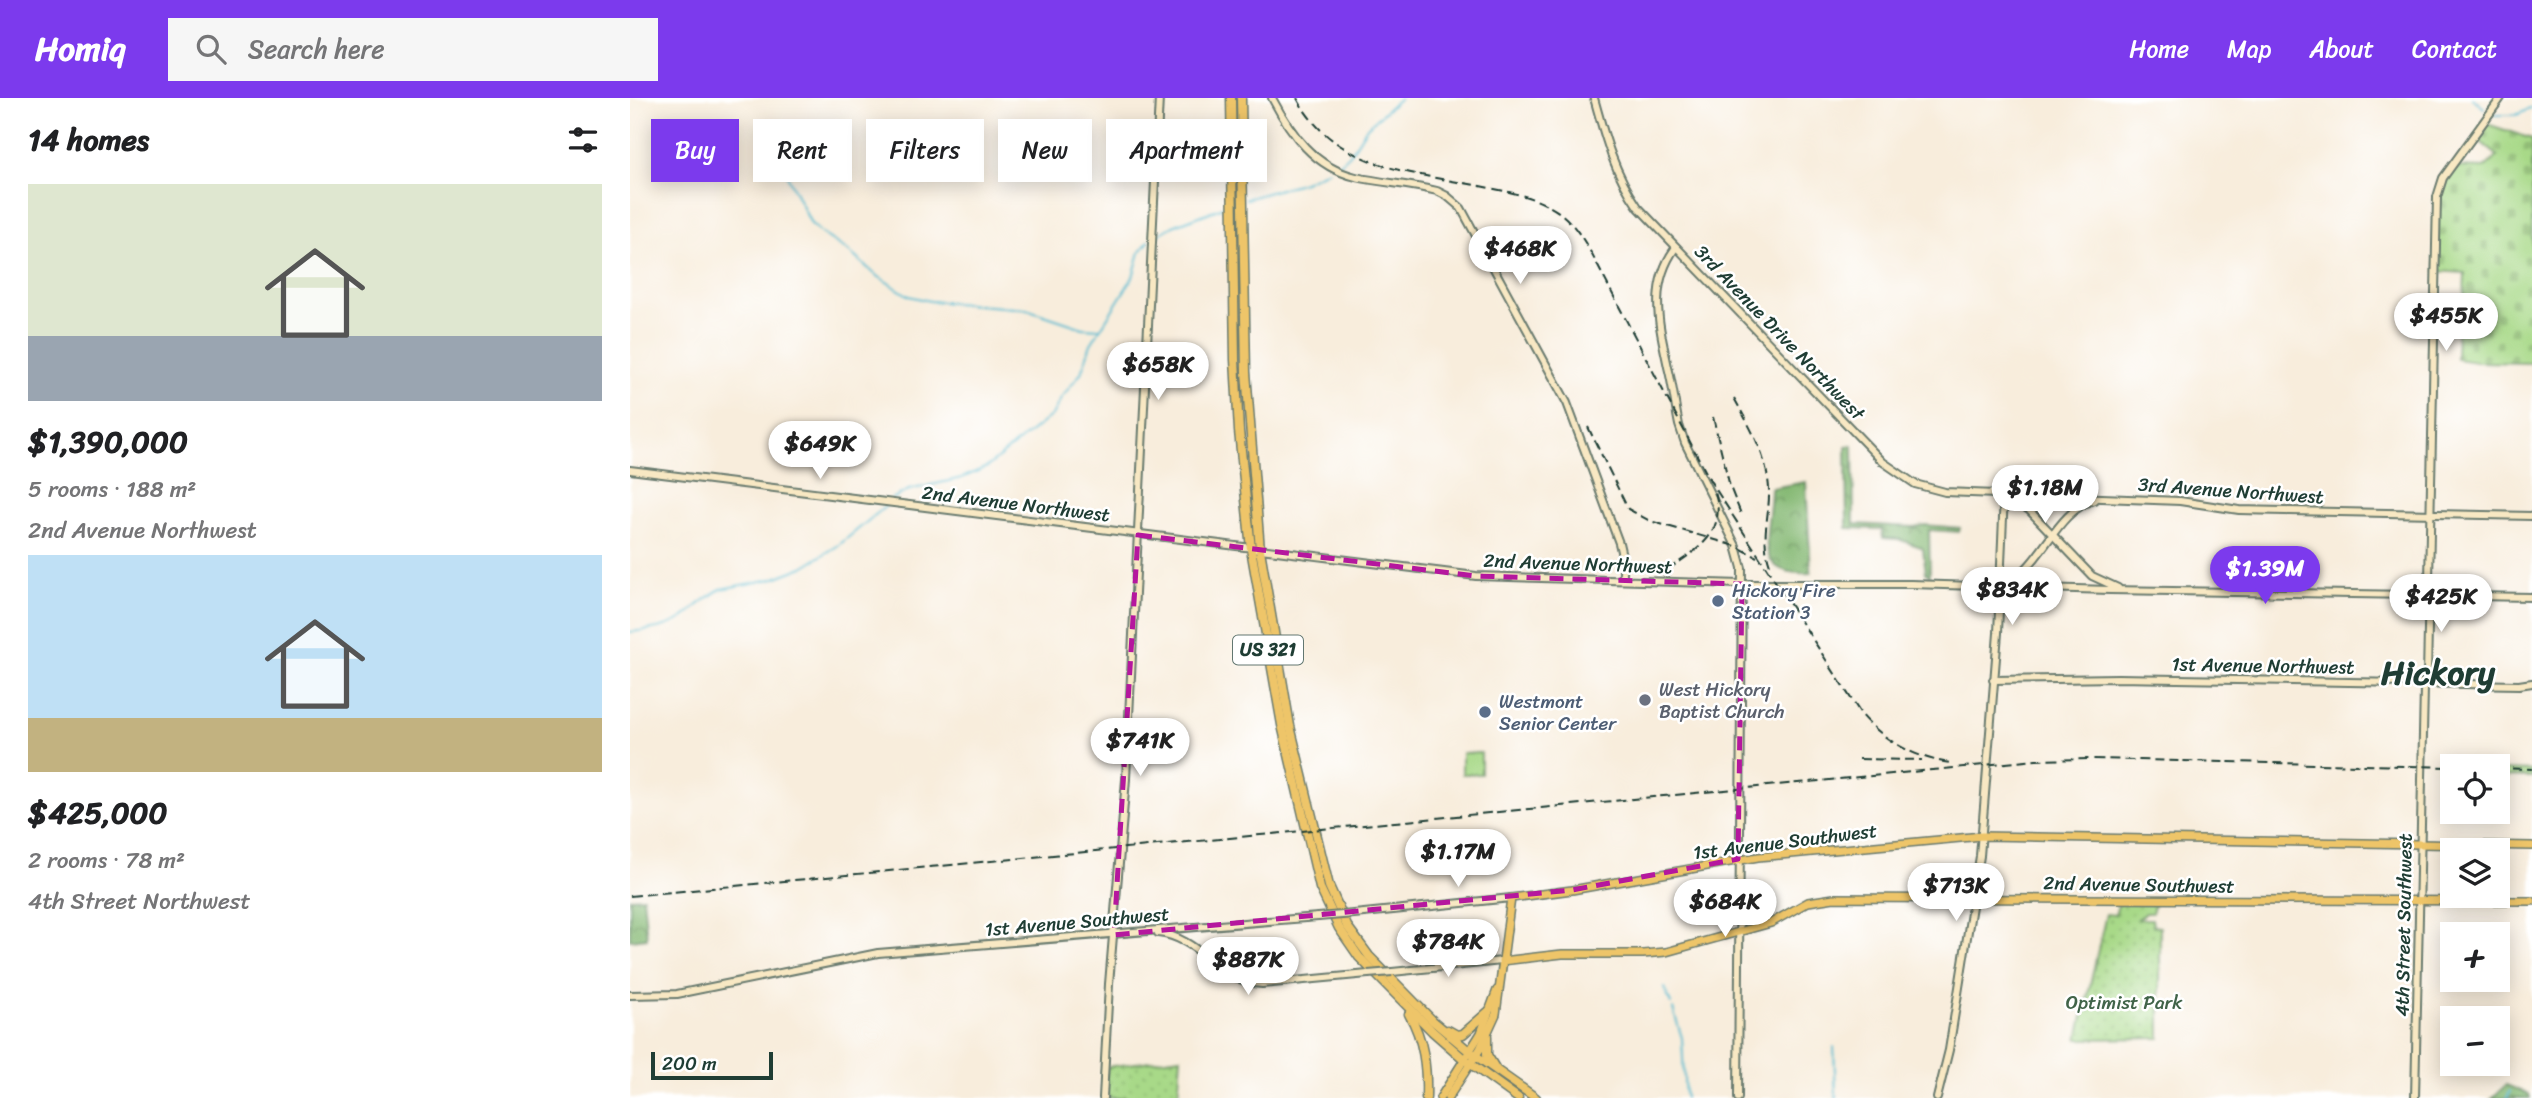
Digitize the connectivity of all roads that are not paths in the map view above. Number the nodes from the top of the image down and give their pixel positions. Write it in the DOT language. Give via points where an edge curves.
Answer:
graph roads {
  1 [pos="1159,98"];
  2 [pos="1231,98"];
  3 [pos="1241,98"];
  4 [pos="1272,98"];
  5 [pos="1594,98"];
  6 [pos="2501,98"];
  7 [pos="1676,247"];
  8 [pos="630,470"];
  9 [pos="1928,488"];
  10 [pos="2004,494"];
  11 [pos="2103,499"];
  12 [pos="2430,514"];
  13 [pos="2532,516"];
  14 [pos="1138,535"];
  15 [pos="2054,535"];
  16 [pos="1255,549"];
  17 [pos="1623,580"];
  18 [pos="1742,584"];
  19 [pos="1999,586"];
  20 [pos="2123,589"];
  21 [pos="2428,596"];
  22 [pos="2532,597"];
  23 [pos="1995,666"];
  24 [pos="2020,679"];
  25 [pos="1993,680"];
  26 [pos="2426,683"];
  27 [pos="2532,683"];
  28 [pos="1982,836"];
  29 [pos="2420,844"];
  30 [pos="2532,846"];
  31 [pos="1738,859"];
  32 [pos="1511,898"];
  33 [pos="1974,898"];
  34 [pos="2421,901"];
  35 [pos="2532,901"];
  36 [pos="1142,933"];
  37 [pos="1739,933"];
  38 [pos="1114,935"];
  39 [pos="1502,961"];
  40 [pos="1497,990"];
  41 [pos="630,995"];
  42 [pos="1402,1002"];
  43 [pos="1489,1013"];
  44 [pos="1433,1020"];
  45 [pos="1487,1037"];
  46 [pos="1469,1058"];
  47 [pos="1501,1076"];
  48 [pos="1102,1098"];
  49 [pos="1426,1098"];
  50 [pos="1440,1098"];
  51 [pos="1448,1098"];
  52 [pos="1518,1098"];
  53 [pos="1536,1098"];
  54 [pos="1738,1098"];
  55 [pos="1937,1098"];
  56 [pos="2415,1098"];
  1 -- 14 [label="main road"];
  2 -- 16 [label="highway, US 321" via="1239,431"];
  3 -- 16 [label="highway, US 321" via="1245,360"];
  4 -- 17 [label="main road" via="1296,137 1327,166 1357,177 1437,191 1461,208 1567,403 1621,550"];
  5 -- 7 [label="main road, 3rd Avenue Drive Northwest" via="1622,182"];
  6 -- 12 [label="main road, 4th Street Southwest" via="2439,186 2437,197"];
  7 -- 9 [label="main road, 3rd Avenue Drive Northwest" via="1882,462 1905,480"];
  7 -- 18 [label="main road" via="1661,278 1657,311 1679,425 1736,545"];
  8 -- 14 [label="main road, 2nd Avenue Northwest"];
  9 -- 10 [label="main road, 3rd Avenue Northwest"];
  10 -- 11 [label="main road, 3rd Avenue Northwest"];
  10 -- 15 [label="main road"];
  10 -- 19 [label="main road"];
  11 -- 12 [label="main road, 3rd Avenue Northwest" via="2185,502 2239,510"];
  11 -- 15 [label="main road" via="2078,507"];
  12 -- 13 [label="main road, 3rd Avenue Northwest"];
  12 -- 21 [label="main road, 4th Street Southwest"];
  14 -- 16 [label="main road, 2nd Avenue Northwest"];
  14 -- 38 [label="main road"];
  15 -- 19 [label="main road" via="2024,572"];
  15 -- 20 [label="main road" via="2092,576"];
  16 -- 17 [label="main road, 2nd Avenue Northwest" via="1476,576"];
  16 -- 42 [label="highway, US 321" via="1282,725 1320,888 1350,946"];
  16 -- 44 [label="highway, US 321" via="1290,726 1329,886 1359,943"];
  17 -- 18 [label="main road, 2nd Avenue Northwest"];
  18 -- 19 [label="main road, 2nd Avenue Northwest"];
  18 -- 31 [label="main road"];
  19 -- 20 [label="main road, 2nd Avenue Northwest"];
  19 -- 23 [label="main road"];
  20 -- 21 [label="main road, 2nd Avenue Northwest"];
  21 -- 22 [label="main road, 2nd Avenue Northwest"];
  21 -- 26 [label="main road, 4th Street Southwest"];
  23 -- 24 [label="main road" via="2000,675"];
  23 -- 25 [label="main road"];
  24 -- 25 [label="main road, 1st Avenue Northwest"];
  24 -- 26 [label="main road, 1st Avenue Northwest"];
  25 -- 28 [label="main road"];
  26 -- 27 [label="main road, 1st Avenue Northwest"];
  26 -- 29 [label="main road, 4th Street Southwest"];
  28 -- 29 [label="main road, 1st Avenue Southwest"];
  28 -- 31 [label="main road, 1st Avenue Southwest"];
  28 -- 33 [label="main road"];
  29 -- 30 [label="main road, 1st Avenue Southwest"];
  29 -- 34 [label="main road, 4th Street Southwest"];
  31 -- 32 [label="main road, 1st Avenue Southwest"];
  31 -- 37 [label="main road"];
  32 -- 36 [label="main road, 1st Avenue Southwest, bridge"];
  32 -- 39 [label="main road"];
  33 -- 34 [label="main road, 2nd Avenue Southwest"];
  33 -- 37 [label="main road, 2nd Avenue Southwest" via="1819,899"];
  33 -- 55 [label="main road"];
  34 -- 35 [label="main road, 2nd Avenue Southwest"];
  34 -- 56 [label="main road, 4th Street Southwest"];
  36 -- 38 [label="main road, 1st Avenue Southwest"];
  36 -- 39 [label="main road, 2nd Avenue Southwest, bridge" via="1182,939 1232,976 1253,984"];
  37 -- 39 [label="main road, 2nd Avenue Southwest" via="1655,954 1562,954"];
  37 -- 54 [label="main road"];
  38 -- 41 [label="main road, 1st Avenue Southwest" via="878,953 687,992"];
  38 -- 48 [label="main road"];
  39 -- 40 [label="main road"];
  40 -- 43 [label="main road"];
  40 -- 45 [label="main road" via="1498,1003"];
  42 -- 46 [label="highway, US 321"];
  42 -- 49 [label="highway" via="1421,1039"];
  43 -- 44 [label="highway" via="1463,1034 1452,1033"];
  43 -- 46 [label="main road"];
  44 -- 46 [label="highway, US 321"];
  45 -- 46 [label="main road"];
  45 -- 47 [label="highway" via="1487,1055"];
  46 -- 47 [label="highway, US 321"];
  46 -- 50 [label="main road"];
  46 -- 51 [label="main road"];
  46 -- 52 [label="highway, US 321"];
  47 -- 53 [label="highway, US 321"];
}
